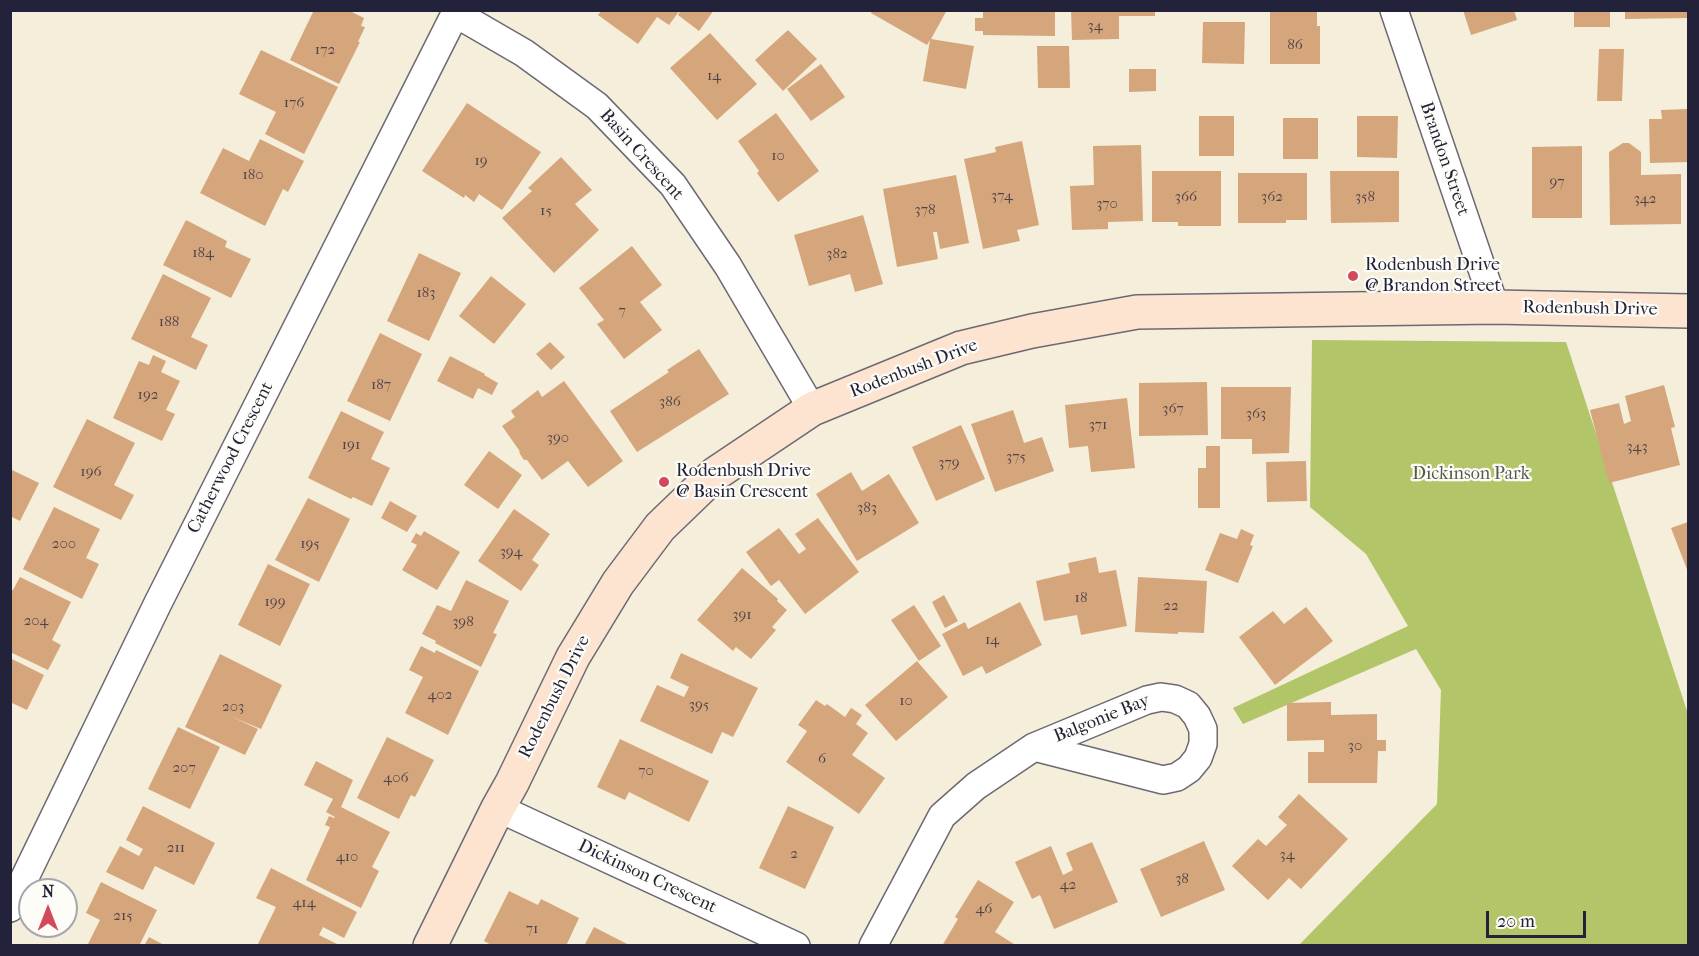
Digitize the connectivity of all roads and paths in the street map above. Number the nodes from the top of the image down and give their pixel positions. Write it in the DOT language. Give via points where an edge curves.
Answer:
graph roads {
  1 [pos="1394,10"];
  2 [pos="456,12"];
  3 [pos="1495,307"];
  4 [pos="1689,310"];
  5 [pos="812,409"];
  6 [pos="1034,747"];
  7 [pos="498,808"];
  8 [pos="10,908"];
  9 [pos="430,945"];
  10 [pos="796,945"];
  11 [pos="873,945"];
  1 -- 3 [label="street, Brandon Street"];
  2 -- 5 [label="street, Basin Crescent" via="524,53 597,106 673,185 728,266"];
  2 -- 8 [label="street, Catherwood Crescent" via="158,603"];
  3 -- 4 [label="street, Rodenbush Drive"];
  3 -- 5 [label="street, Rodenbush Drive" via="1137,312 961,348"];
  5 -- 7 [label="street, Rodenbush Drive" via="715,474 660,526 618,583 573,657"];
  6 -- 6 [label="street, Balgonie Bay" via="1163,780 1177,777 1198,758 1203,729 1188,705 1161,697"];
  6 -- 11 [label="street, Balgonie Bay" via="976,786 942,816"];
  7 -- 9 [label="street, Rodenbush Drive"];
  7 -- 10 [label="street, Dickinson Crescent"];
}
